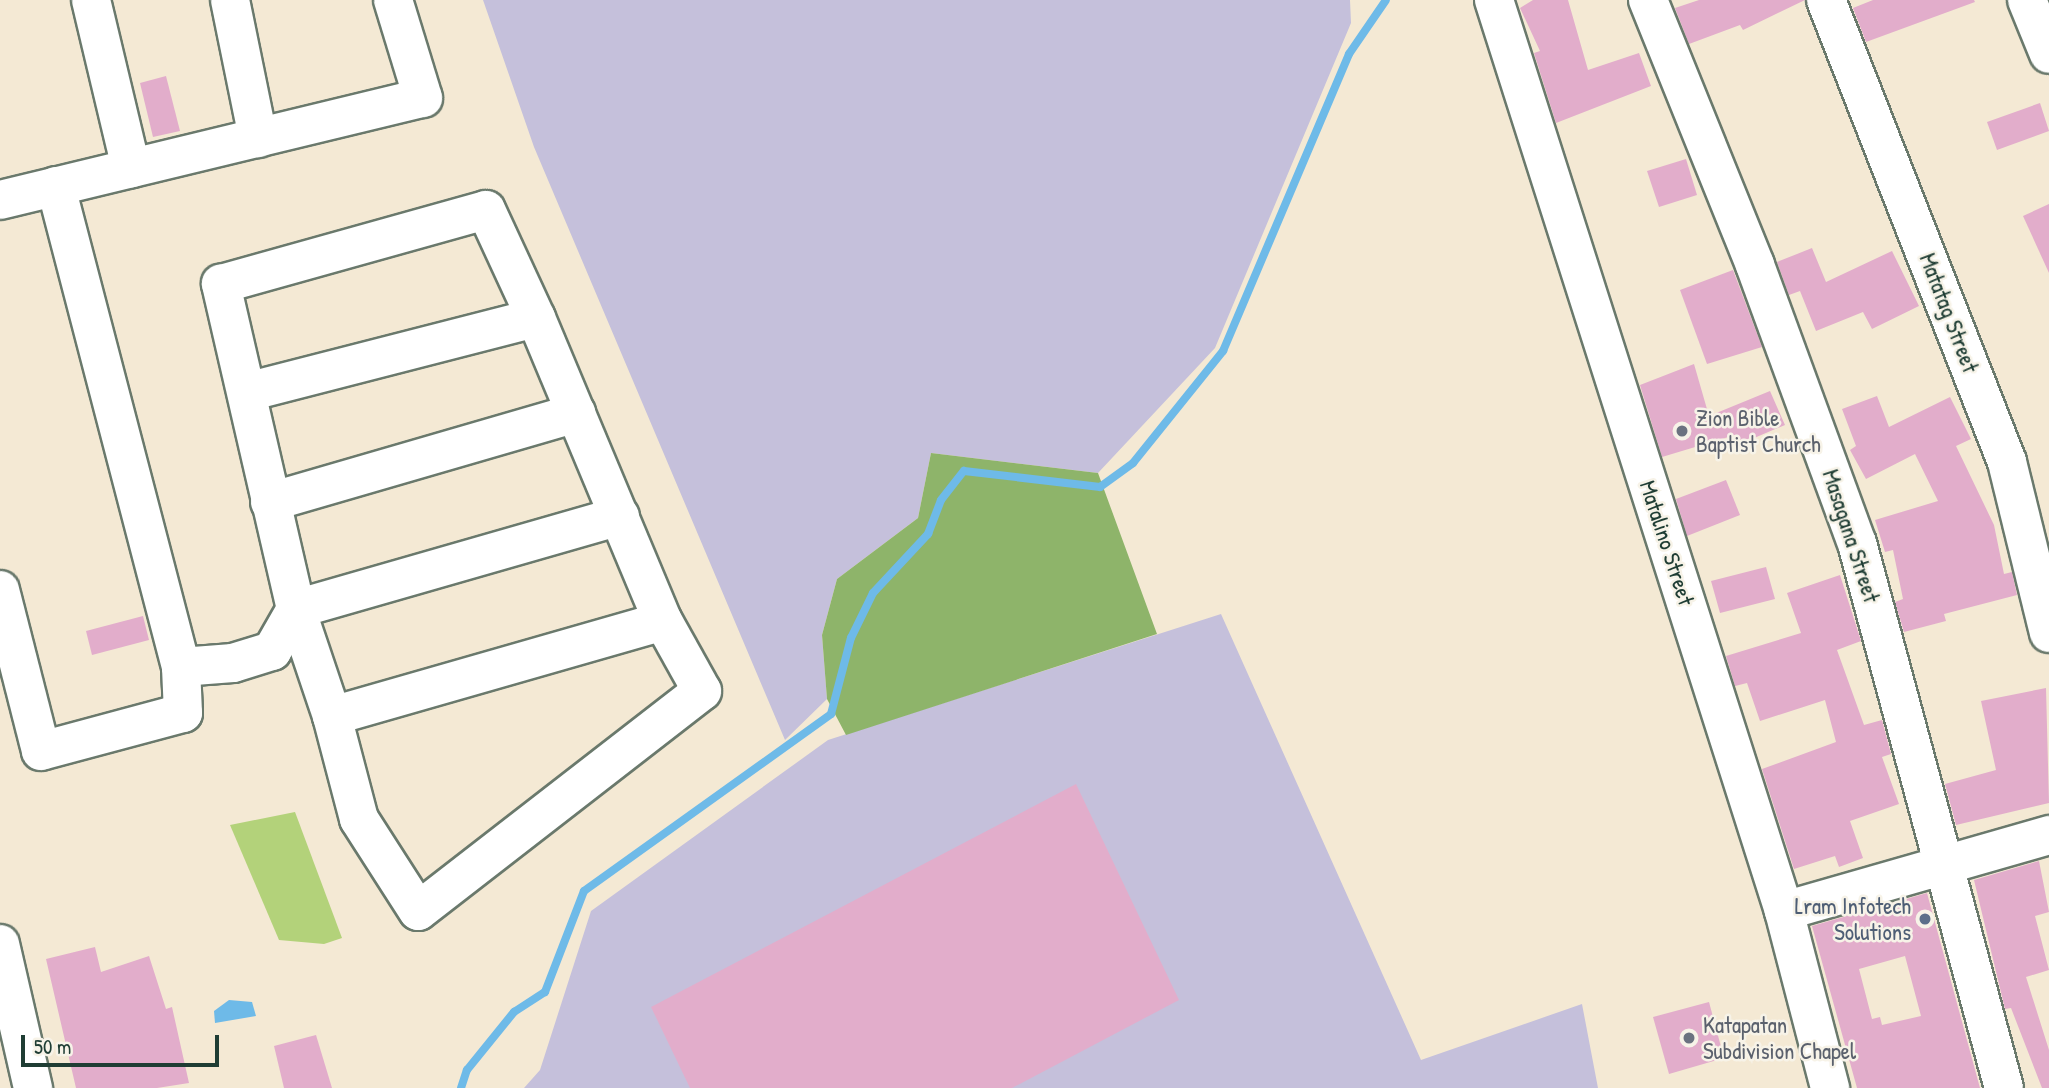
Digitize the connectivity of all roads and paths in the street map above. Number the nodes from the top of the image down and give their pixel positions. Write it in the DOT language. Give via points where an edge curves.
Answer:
graph roads {
  1 [pos="91,0"];
  2 [pos="230,0"];
  3 [pos="393,0"];
  4 [pos="1494,0"];
  5 [pos="1648,0"];
  6 [pos="1826,0"];
  7 [pos="2027,0"];
  8 [pos="2049,54"];
  9 [pos="258,138"];
  10 [pos="131,168"];
  11 [pos="56,186"];
  12 [pos="0,200"];
  13 [pos="536,318"];
  14 [pos="247,391"];
  15 [pos="576,413"];
  16 [pos="270,502"];
  17 [pos="620,516"];
  18 [pos="0,590"];
  19 [pos="2044,591"];
  20 [pos="296,609"];
  21 [pos="663,621"];
  22 [pos="2049,633"];
  23 [pos="181,667"];
  24 [pos="332,716"];
  25 [pos="2049,835"];
  26 [pos="1941,866"];
  27 [pos="1784,911"];
  28 [pos="0,944"];
  29 [pos="33,1088"];
  30 [pos="1830,1088"];
  31 [pos="2004,1088"];
  1 -- 10 [label="street"];
  2 -- 9 [label="street"];
  3 -- 9 [label="street" via="423,98"];
  4 -- 27 [label="street, Matalino Street"];
  5 -- 26 [label="street, Masagana Street" via="1755,265 1857,543"];
  6 -- 19 [label="street, Matatag Street" via="2007,462"];
  7 -- 8 [label="street"];
  9 -- 10 [label="street"];
  10 -- 11 [label="street"];
  11 -- 12 [label="street"];
  11 -- 23 [label="street"];
  13 -- 14 [label="street"];
  13 -- 14 [label="street" via="485,210 221,284"];
  13 -- 15 [label="street"];
  14 -- 16 [label="street"];
  15 -- 16 [label="street"];
  15 -- 17 [label="street"];
  16 -- 20 [label="street"];
  17 -- 20 [label="street"];
  17 -- 21 [label="street"];
  18 -- 23 [label="street" via="41,751 183,713"];
  19 -- 22 [label="street, Matatag Street"];
  20 -- 23 [label="street" via="272,651 233,663"];
  20 -- 24 [label="street"];
  21 -- 24 [label="street"];
  21 -- 24 [label="street" via="702,691 418,911 359,818"];
  25 -- 26 [label="street"];
  26 -- 27 [label="street"];
  26 -- 31 [label="street, Masagana Street"];
  27 -- 30 [label="street, Matalino Street"];
  28 -- 29 [label="street"];
}
